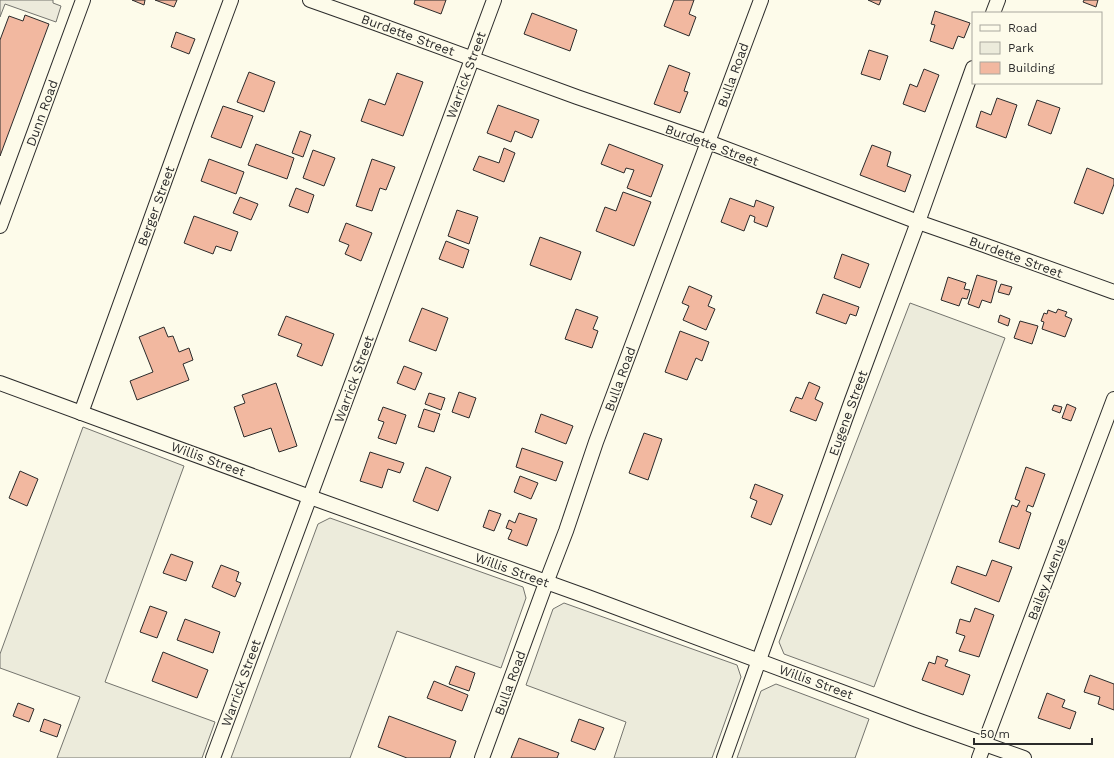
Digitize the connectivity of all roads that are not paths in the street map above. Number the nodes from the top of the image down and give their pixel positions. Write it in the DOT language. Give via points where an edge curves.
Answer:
graph roads {
  1 [pos="83,0"];
  2 [pos="231,0"];
  3 [pos="310,0"];
  4 [pos="494,0"];
  5 [pos="761,0"];
  6 [pos="998,0"];
  7 [pos="993,12"];
  8 [pos="472,58"];
  9 [pos="972,71"];
  10 [pos="708,142"];
  11 [pos="918,222"];
  12 [pos="0,226"];
  13 [pos="1114,292"];
  14 [pos="0,383"];
  15 [pos="1114,399"];
  16 [pos="82,413"];
  17 [pos="310,497"];
  18 [pos="546,583"];
  19 [pos="758,661"];
  20 [pos="984,744"];
  21 [pos="213,758"];
  22 [pos="482,758"];
  23 [pos="724,758"];
  24 [pos="979,758"];
  25 [pos="1024,758"];
  1 -- 12 [label="street, Dunn Road"];
  2 -- 16 [label="street, Berger Street"];
  3 -- 8 [label="street, Burdette Street"];
  4 -- 8 [label="street, Warrick Street"];
  5 -- 10 [label="street, Bulla Road"];
  6 -- 7 [label="street"];
  8 -- 10 [label="street, Burdette Street"];
  8 -- 17 [label="street, Warrick Street"];
  9 -- 11 [label="street, Eugene Street"];
  10 -- 11 [label="street, Burdette Street"];
  10 -- 18 [label="street, Bulla Road"];
  11 -- 13 [label="street, Burdette Street"];
  11 -- 19 [label="street, Eugene Street"];
  14 -- 16 [label="street, Willis Street"];
  15 -- 20 [label="street, Bailey Avenue"];
  16 -- 17 [label="street, Willis Street"];
  17 -- 18 [label="street, Willis Street"];
  17 -- 21 [label="street, Warrick Street"];
  18 -- 19 [label="street, Willis Street"];
  18 -- 22 [label="street, Bulla Road"];
  19 -- 20 [label="street, Willis Street"];
  19 -- 23 [label="street, Eugene Street"];
  20 -- 24 [label="street, Bailey Avenue"];
  20 -- 25 [label="street, Willis Street"];
}
